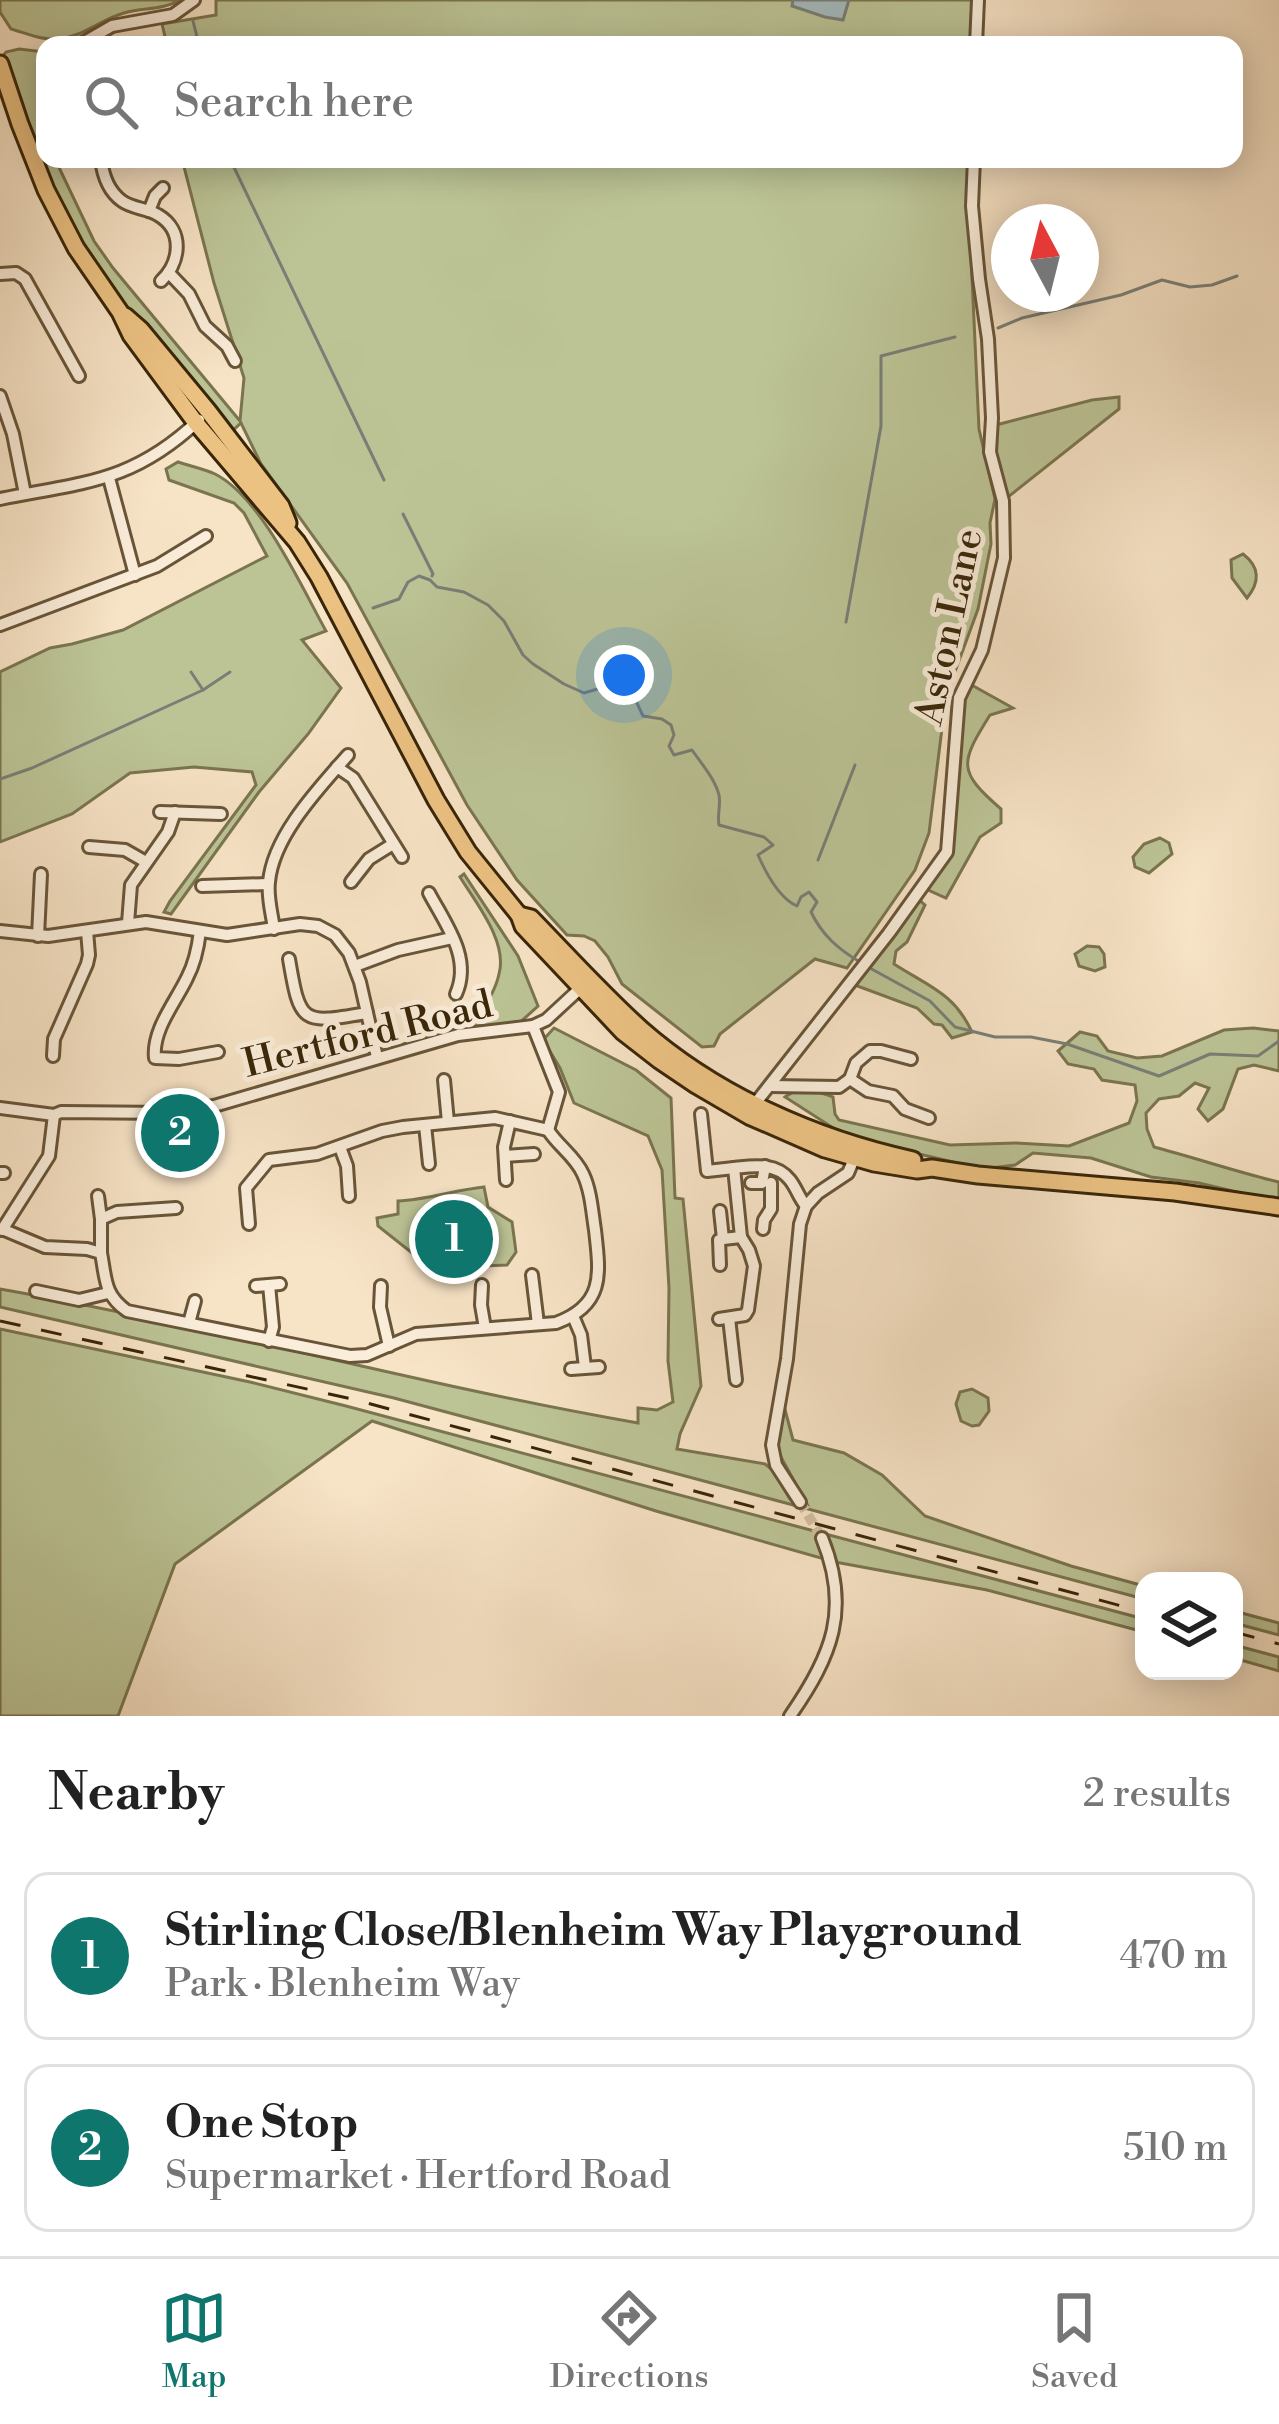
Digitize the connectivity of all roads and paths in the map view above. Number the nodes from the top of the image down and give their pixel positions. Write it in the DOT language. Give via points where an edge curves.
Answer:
graph roads {
  1 [pos="194,0"];
  2 [pos="978,0"];
  3 [pos="95,36"];
  4 [pos="976,36"];
  5 [pos="1,68"];
  6 [pos="36,163"];
  7 [pos="38,168"];
  8 [pos="103,168"];
  9 [pos="974,168"];
  10 [pos="165,184"];
  11 [pos="148,211"];
  12 [pos="0,274"];
  13 [pos="235,361"];
  14 [pos="79,376"];
  15 [pos="1,401"];
  16 [pos="202,417"];
  17 [pos="109,478"];
  18 [pos="25,494"];
  19 [pos="0,500"];
  20 [pos="206,536"];
  21 [pos="135,575"];
  22 [pos="0,625"];
  23 [pos="348,755"];
  24 [pos="338,767"];
  25 [pos="160,812"];
  26 [pos="175,812"];
  27 [pos="221,814"];
  28 [pos="392,844"];
  29 [pos="89,848"];
  30 [pos="401,857"];
  31 [pos="146,862"];
  32 [pos="41,874"];
  33 [pos="359,877"];
  34 [pos="268,884"];
  35 [pos="202,886"];
  36 [pos="429,893"];
  37 [pos="436,906"];
  38 [pos="424,912"];
  39 [pos="128,923"];
  40 [pos="274,929"];
  41 [pos="0,931"];
  42 [pos="87,931"];
  43 [pos="200,932"];
  44 [pos="38,936"];
  45 [pos="452,938"];
  46 [pos="289,959"];
  47 [pos="355,967"];
  48 [pos="585,983"];
  49 [pos="456,994"];
  50 [pos="367,1013"];
  51 [pos="533,1026"];
  52 [pos="218,1052"];
  53 [pos="53,1056"];
  54 [pos="377,1057"];
  55 [pos="911,1059"];
  56 [pos="850,1079"];
  57 [pos="444,1081"];
  58 [pos="771,1086"];
  59 [pos="0,1108"];
  60 [pos="752,1109"];
  61 [pos="154,1114"];
  62 [pos="700,1114"];
  63 [pos="54,1115"];
  64 [pos="929,1118"];
  65 [pos="510,1121"];
  66 [pos="448,1122"];
  67 [pos="425,1125"];
  68 [pos="548,1130"];
  69 [pos="156,1139"];
  70 [pos="340,1147"];
  71 [pos="857,1153"];
  72 [pos="533,1154"];
  73 [pos="506,1156"];
  74 [pos="429,1164"];
  75 [pos="765,1166"];
  76 [pos="734,1168"];
  77 [pos="506,1180"];
  78 [pos="98,1196"];
  79 [pos="349,1196"];
  80 [pos="806,1206"];
  81 [pos="1279,1207"];
  82 [pos="176,1208"];
  83 [pos="720,1211"];
  84 [pos="101,1220"];
  85 [pos="249,1224"];
  86 [pos="763,1229"];
  87 [pos="1,1230"];
  88 [pos="741,1237"];
  89 [pos="723,1239"];
  90 [pos="101,1253"];
  91 [pos="720,1264"];
  92 [pos="532,1275"];
  93 [pos="268,1285"];
  94 [pos="381,1286"];
  95 [pos="482,1286"];
  96 [pos="36,1291"];
  97 [pos="108,1293"];
  98 [pos="195,1301"];
  99 [pos="573,1316"];
  100 [pos="189,1323"];
  101 [pos="538,1324"];
  102 [pos="485,1328"];
  103 [pos="269,1341"];
  104 [pos="389,1346"];
  105 [pos="571,1369"];
  106 [pos="736,1380"];
  107 [pos="800,1502"];
  108 [pos="822,1538"];
  109 [pos="790,1716"];
  1 -- 3 [label="street" via="173,14"];
  2 -- 4 [label="street"];
  5 -- 6 [label="highway"];
  7 -- 16 [label="highway" via="76,248"];
  8 -- 11 [label="street" via="113,192"];
  9 -- 58 [label="street, Aston Lane" via="1004,557 982,650 958,698 946,852"];
  10 -- 11 [label="street"];
  11 -- 13 [label="street" via="175,235 177,254 165,277 189,294"];
  12 -- 14 [label="street" via="25,279"];
  15 -- 18 [label="street"];
  16 -- 17 [label="street" via="154,457"];
  16 -- 48 [label="highway" via="280,506 468,852"];
  17 -- 18 [label="street"];
  17 -- 21 [label="street"];
  18 -- 19 [label="street"];
  20 -- 21 [label="street" via="186,555"];
  21 -- 22 [label="street"];
  23 -- 24 [label="street"];
  24 -- 28 [label="street"];
  24 -- 34 [label="street" via="285,833"];
  25 -- 26 [label="street"];
  26 -- 27 [label="street"];
  26 -- 31 [label="street"];
  28 -- 30 [label="street"];
  28 -- 33 [label="street"];
  29 -- 31 [label="street" via="125,850"];
  31 -- 39 [label="street" via="129,890"];
  32 -- 44 [label="street"];
  34 -- 35 [label="street"];
  34 -- 40 [label="street"];
  36 -- 37 [label="street"];
  37 -- 38 [label="street"];
  37 -- 45 [label="street"];
  39 -- 42 [label="street"];
  39 -- 43 [label="street"];
  40 -- 43 [label="street"];
  40 -- 47 [label="street" via="324,928"];
  41 -- 44 [label="street"];
  42 -- 44 [label="street"];
  42 -- 53 [label="street" via="87,964"];
  43 -- 52 [label="street" via="148,1060"];
  45 -- 47 [label="street"];
  45 -- 49 [label="street" via="469,969"];
  46 -- 50 [label="street" via="299,1008 310,1018"];
  47 -- 50 [label="street"];
  48 -- 51 [label="street, Hertford Road"];
  48 -- 60 [label="highway" via="622,1032 659,1060"];
  50 -- 54 [label="street"];
  51 -- 54 [label="street, Hertford Road"];
  51 -- 68 [label="street" via="560,1092"];
  54 -- 61 [label="street, Hertford Road" via="214,1106"];
  55 -- 56 [label="street" via="870,1051"];
  56 -- 58 [label="street" via="839,1087"];
  56 -- 64 [label="street" via="893,1096 902,1113"];
  57 -- 66 [label="street"];
  58 -- 60 [label="street, Aston Lane"];
  59 -- 63 [label="street, Hertford Road"];
  60 -- 71 [label="highway" via="825,1149"];
  61 -- 63 [label="street, Hertford Road"];
  61 -- 69 [label="street"];
  62 -- 76 [label="street" via="707,1171"];
  63 -- 87 [label="street" via="49,1156"];
  65 -- 66 [label="street"];
  65 -- 68 [label="street"];
  65 -- 73 [label="street"];
  66 -- 67 [label="street"];
  67 -- 70 [label="street"];
  67 -- 74 [label="street" via="434,1148"];
  68 -- 99 [label="street" via="581,1169 594,1222 596,1289"];
  70 -- 79 [label="street"];
  70 -- 85 [label="street" via="269,1160 246,1188"];
  71 -- 80 [label="street" via="848,1173"];
  71 -- 81 [label="highway" via="901,1168"];
  72 -- 73 [label="street"];
  73 -- 77 [label="street"];
  75 -- 76 [label="street"];
  75 -- 80 [label="street" via="786,1175"];
  75 -- 86 [label="street" via="771,1209"];
  76 -- 88 [label="street"];
  78 -- 84 [label="street"];
  80 -- 107 [label="street" via="772,1445"];
  82 -- 84 [label="street"];
  83 -- 89 [label="street"];
  84 -- 90 [label="street"];
  87 -- 90 [label="street" via="45,1247"];
  88 -- 89 [label="street"];
  88 -- 106 [label="street" via="753,1261 749,1304 743,1316 724,1318"];
  89 -- 91 [label="street"];
  90 -- 97 [label="street"];
  92 -- 101 [label="street"];
  93 -- 103 [label="street"];
  94 -- 104 [label="street"];
  95 -- 102 [label="street" via="477,1305"];
  96 -- 97 [label="street" via="80,1300"];
  97 -- 100 [label="street" via="127,1311"];
  98 -- 100 [label="street"];
  99 -- 101 [label="street"];
  99 -- 105 [label="street" via="592,1367"];
  100 -- 103 [label="street"];
  101 -- 102 [label="street"];
  102 -- 104 [label="street" via="416,1334"];
  103 -- 104 [label="street" via="350,1356"];
  108 -- 109 [label="street" via="838,1616"];
}
